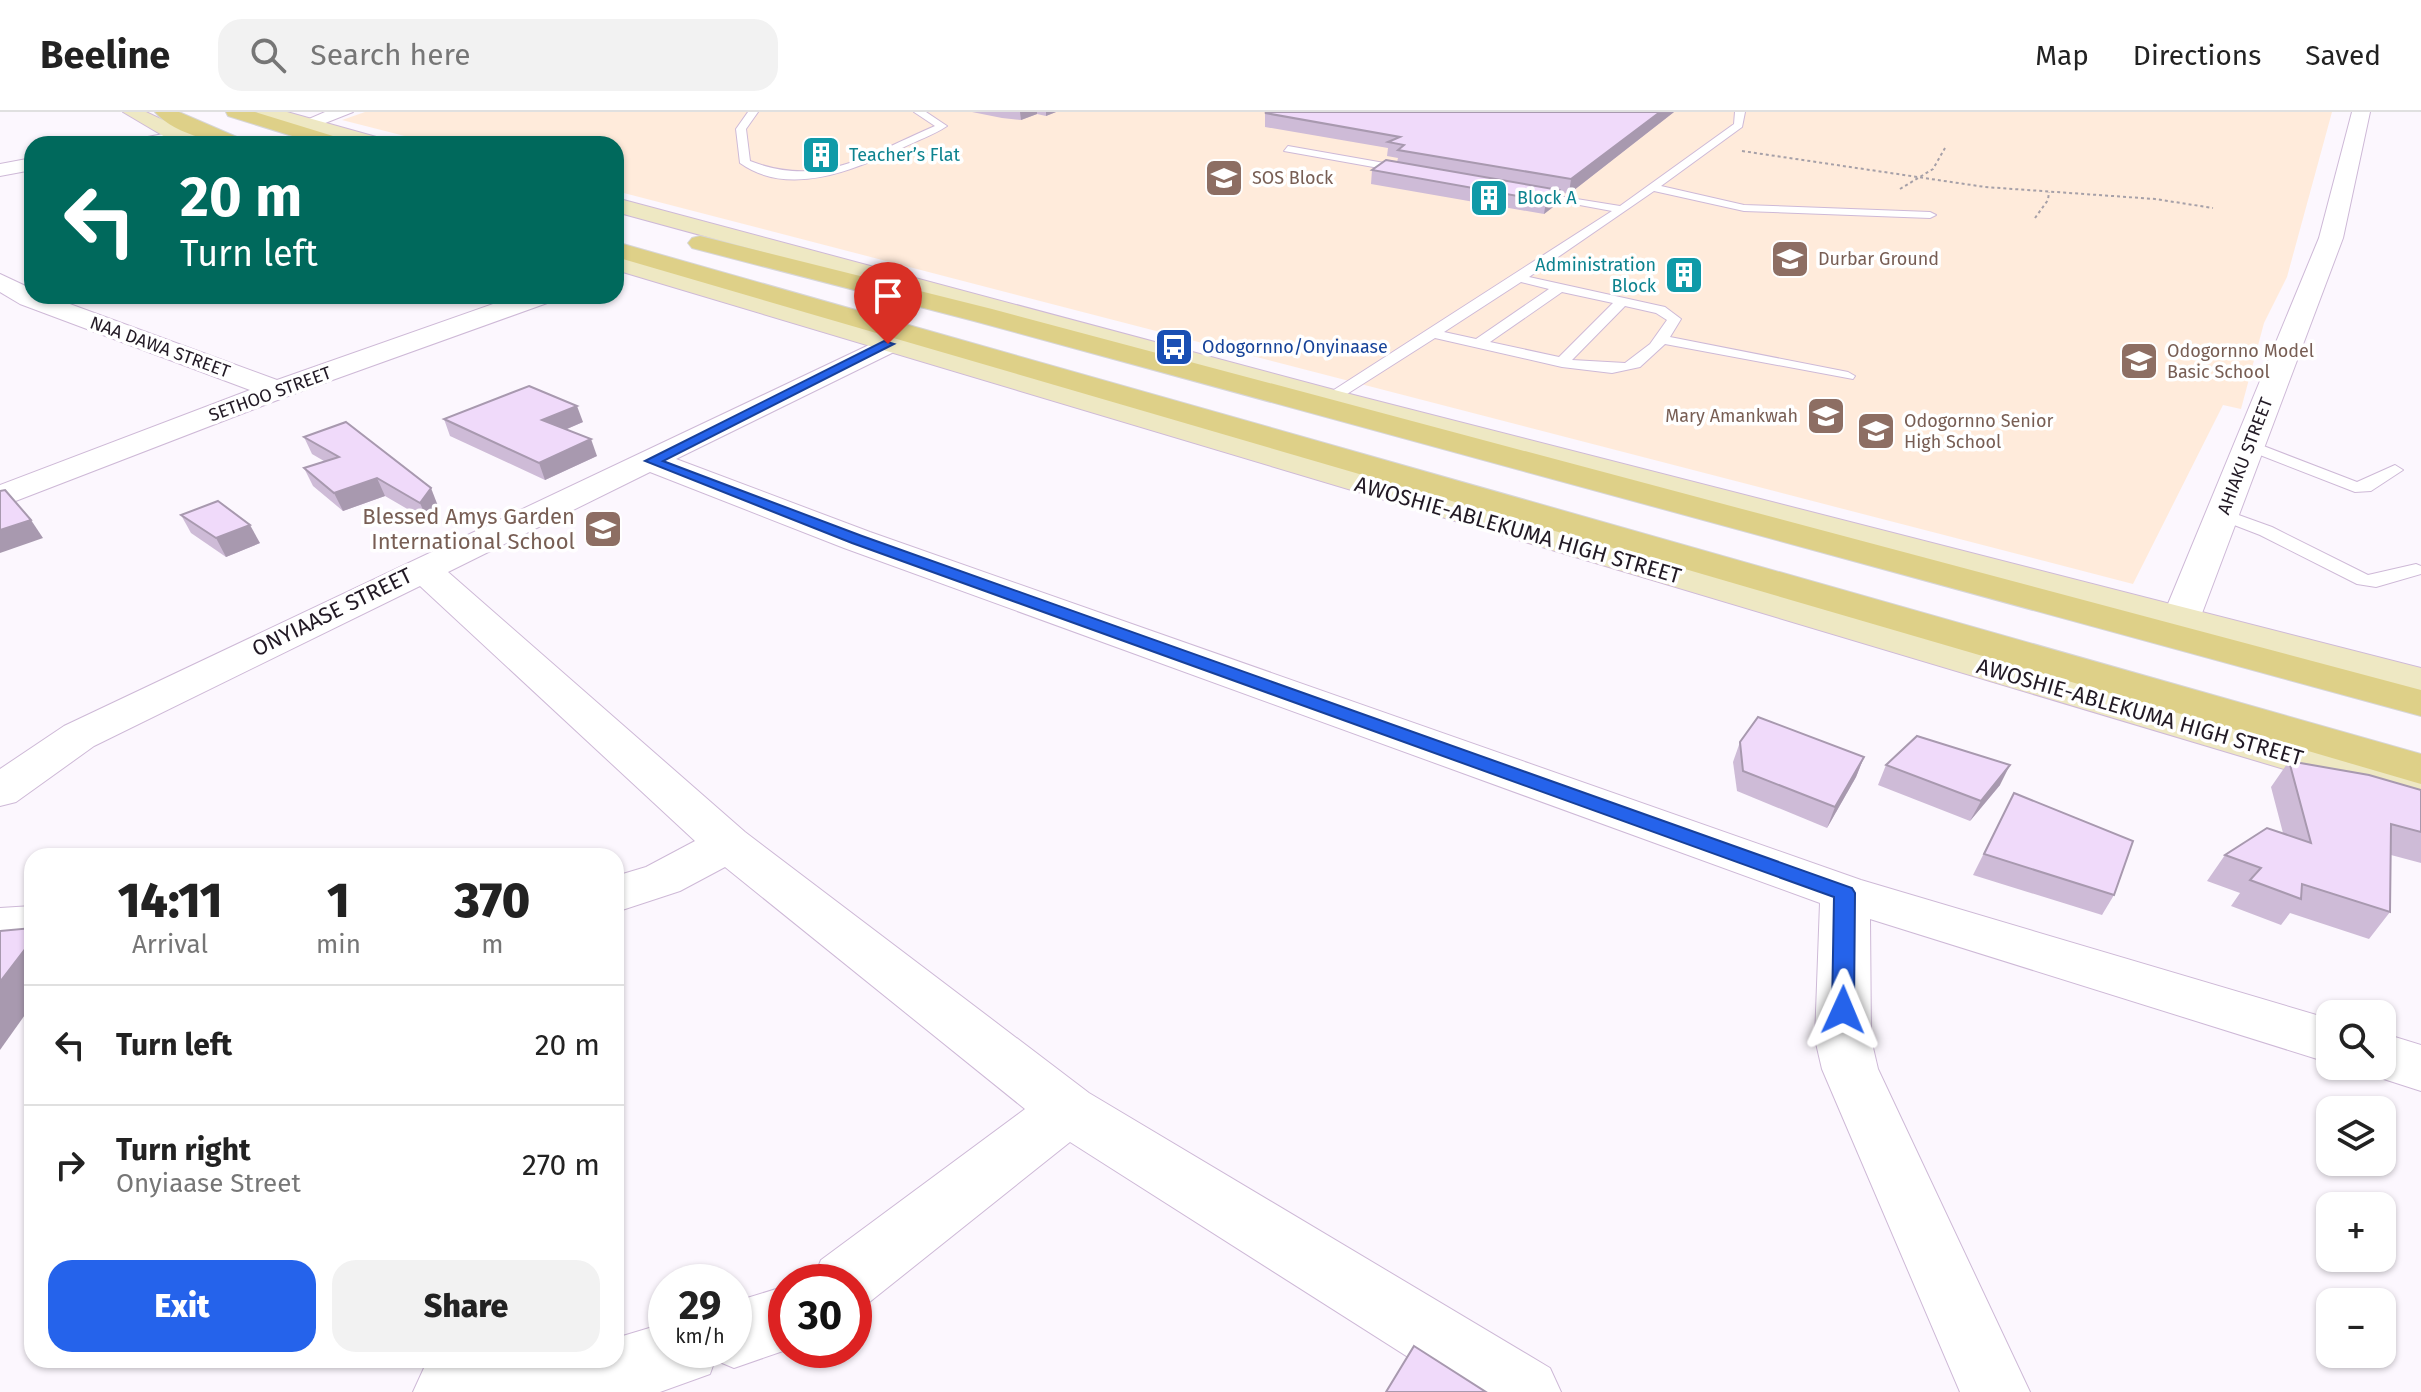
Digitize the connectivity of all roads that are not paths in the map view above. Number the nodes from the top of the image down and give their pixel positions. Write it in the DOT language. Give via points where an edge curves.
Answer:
graph roads {
  1 [pos="132,112"];
  2 [pos="164,112"];
  3 [pos="235,112"];
  4 [pos="266,112"];
  5 [pos="344,112"];
  6 [pos="753,112"];
  7 [pos="919,112"];
  8 [pos="1740,112"];
  9 [pos="2361,112"];
  10 [pos="305,125"];
  11 [pos="177,136"];
  12 [pos="218,136"];
  13 [pos="313,136"];
  14 [pos="348,136"];
  15 [pos="1288,149"];
  16 [pos="24,156"];
  17 [pos="0,170"];
  18 [pos="1424,174"];
  19 [pos="1651,187"];
  20 [pos="1514,190"];
  21 [pos="624,207"];
  22 [pos="1620,209"];
  23 [pos="1930,215"];
  24 [pos="624,222"];
  25 [pos="624,261"];
  26 [pos="624,263"];
  27 [pos="683,267"];
  28 [pos="1518,278"];
  29 [pos="0,282"];
  30 [pos="1560,287"];
  31 [pos="710,289"];
  32 [pos="24,295"];
  33 [pos="24,300"];
  34 [pos="1622,302"];
  35 [pos="45,304"];
  36 [pos="519,304"];
  37 [pos="0,307"];
  38 [pos="1066,331"];
  39 [pos="1432,333"];
  40 [pos="1659,339"];
  41 [pos="1480,343"];
  42 [pos="888,344"];
  43 [pos="1563,361"];
  44 [pos="1848,376"];
  45 [pos="277,390"];
  46 [pos="1331,398"];
  47 [pos="1178,421"];
  48 [pos="2248,445"];
  49 [pos="652,461"];
  50 [pos="2395,470"];
  51 [pos="0,497"];
  52 [pos="2222,514"];
  53 [pos="422,568"];
  54 [pos="2416,570"];
  55 [pos="2182,616"];
  56 [pos="2421,680"];
  57 [pos="2421,703"];
  58 [pos="2421,769"];
  59 [pos="0,791"];
  60 [pos="2421,795"];
  61 [pos="728,844"];
  62 [pos="624,891"];
  63 [pos="1845,893"];
  64 [pos="24,926"];
  65 [pos="0,927"];
  66 [pos="2316,1037"];
  67 [pos="2396,1060"];
  68 [pos="2421,1068"];
  69 [pos="1068,1110"];
  70 [pos="867,1264"];
  71 [pos="648,1365"];
  72 [pos="595,1385"];
  73 [pos="448,1392"];
  74 [pos="1526,1392"];
  75 [pos="1995,1392"];
  1 -- 11 [label="street"];
  2 -- 12 [label="main road"];
  3 -- 13 [label="main road"];
  4 -- 10 [label="street"];
  5 -- 10 [label="street"];
  6 -- 7 [label="lane" via="741,129 745,163 796,177 864,160 942,126"];
  8 -- 19 [label="lane" via="1739,125"];
  9 -- 48 [label="street, AHIAKU STREET" via="2331,238"];
  10 -- 14 [label="street"];
  15 -- 18 [label="lane"];
  16 -- 17 [label="street"];
  19 -- 22 [label="lane"];
  19 -- 23 [label="lane" via="1744,208"];
  20 -- 22 [label="lane"];
  21 -- 38 [label="street"];
  22 -- 28 [label="lane"];
  24 -- 38 [label="main road"];
  25 -- 27 [label="main road, AWOSHIE-ABLEKUMA HIGH STREET"];
  26 -- 31 [label="street, AWOSHIE-ABLEKUMA HIGH STREET"];
  27 -- 31 [label="main road"];
  27 -- 47 [label="main road, AWOSHIE-ABLEKUMA HIGH STREET"];
  28 -- 30 [label="lane"];
  28 -- 39 [label="lane"];
  29 -- 32 [label="street, NAA DAWA STREET"];
  30 -- 34 [label="lane"];
  30 -- 41 [label="lane"];
  31 -- 42 [label="street, AWOSHIE-ABLEKUMA HIGH STREET"];
  33 -- 37 [label="street"];
  34 -- 40 [label="lane" via="1671,315 1672,325"];
  34 -- 43 [label="lane"];
  35 -- 45 [label="street, NAA DAWA STREET"];
  36 -- 45 [label="street, SETHOO STREET"];
  38 -- 46 [label="street"];
  38 -- 57 [label="main road"];
  39 -- 41 [label="lane"];
  39 -- 46 [label="lane"];
  40 -- 43 [label="lane" via="1640,362 1628,367 1605,369"];
  40 -- 44 [label="lane"];
  41 -- 43 [label="lane"];
  42 -- 47 [label="street, AWOSHIE-ABLEKUMA HIGH STREET"];
  42 -- 49 [label="street, ONYIAASE STREET"];
  45 -- 51 [label="street, SETHOO STREET"];
  46 -- 55 [label="street"];
  47 -- 58 [label="main road, AWOSHIE-ABLEKUMA HIGH STREET"];
  47 -- 60 [label="street, AWOSHIE-ABLEKUMA HIGH STREET"];
  48 -- 50 [label="lane" via="2355,487"];
  48 -- 52 [label="street, AHIAKU STREET"];
  49 -- 53 [label="street, ONYIAASE STREET"];
  49 -- 63 [label="street" via="857,540"];
  52 -- 54 [label="lane" via="2364,580"];
  52 -- 55 [label="street, AHIAKU STREET"];
  53 -- 59 [label="street, ONYIAASE STREET" via="79,736"];
  53 -- 61 [label="street"];
  55 -- 56 [label="street"];
  61 -- 62 [label="street" via="663,879"];
  61 -- 69 [label="street"];
  63 -- 66 [label="street"];
  63 -- 75 [label="street" via="1843,1039 1850,1069"];
  64 -- 65 [label="street"];
  67 -- 68 [label="street"];
  69 -- 70 [label="street"];
  69 -- 74 [label="street"];
  71 -- 72 [label="street"];
  72 -- 73 [label="street"];
}
